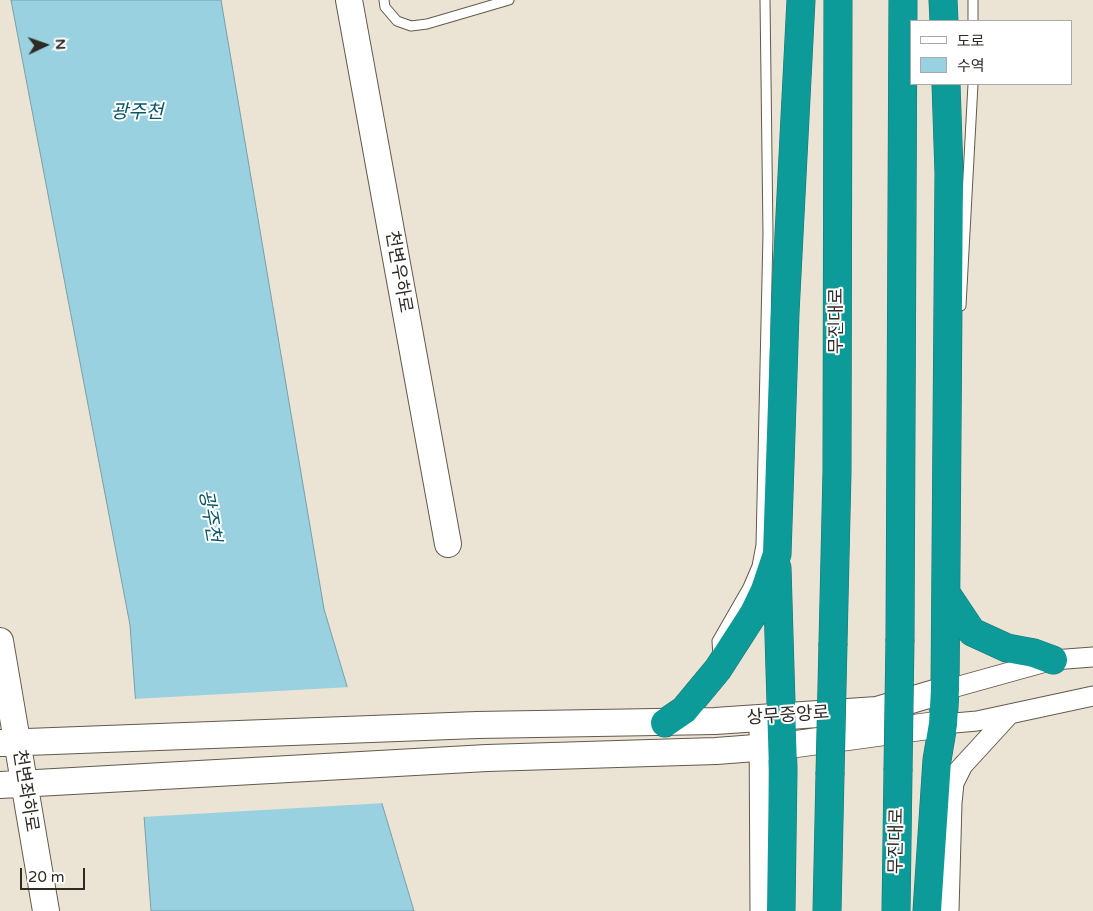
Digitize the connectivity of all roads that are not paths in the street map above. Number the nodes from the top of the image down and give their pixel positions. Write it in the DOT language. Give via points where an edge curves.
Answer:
graph roads {
  1 [pos="349,0"];
  2 [pos="384,0"];
  3 [pos="509,0"];
  4 [pos="765,0"];
  5 [pos="801,0"];
  6 [pos="838,0"];
  7 [pos="903,0"];
  8 [pos="943,0"];
  9 [pos="973,0"];
  10 [pos="944,20"];
  11 [pos="973,20"];
  12 [pos="946,85"];
  13 [pos="973,85"];
  14 [pos="961,317"];
  15 [pos="957,404"];
  16 [pos="448,544"];
  17 [pos="776,554"];
  18 [pos="946,593"];
  19 [pos="0,641"];
  20 [pos="1093,658"];
  21 [pos="1053,660"];
  22 [pos="718,669"];
  23 [pos="945,690"];
  24 [pos="1093,696"];
  25 [pos="1009,715"];
  26 [pos="770,718"];
  27 [pos="665,723"];
  28 [pos="943,724"];
  29 [pos="8,743"];
  30 [pos="771,747"];
  31 [pos="963,765"];
  32 [pos="11,784"];
  33 [pos="936,796"];
  34 [pos="46,911"];
  35 [pos="760,911"];
  36 [pos="782,911"];
  37 [pos="827,911"];
  38 [pos="896,911"];
  39 [pos="927,911"];
  40 [pos="949,911"];
  1 -- 16 [label="street, 천변우하로"];
  2 -- 3 [label="lane" via="385,7 397,21 411,26"];
  4 -- 22 [label="lane" via="768,234 761,545 748,587 717,641"];
  5 -- 17 [label="highway"];
  6 -- 37 [label="highway, 무진대로, bridge" via="837,462"];
  7 -- 38 [label="highway, 무진대로, bridge"];
  8 -- 10 [label="highway"];
  9 -- 11 [label="lane"];
  12 -- 18 [label="highway" via="949,173"];
  13 -- 14 [label="lane"];
  15 -- 18 [label="lane" via="953,547"];
  17 -- 22 [label="highway" via="754,613"];
  17 -- 26 [label="highway" via="781,638"];
  18 -- 21 [label="highway" via="972,632 1007,648"];
  18 -- 23 [label="highway"];
  19 -- 29 [label="street, 천변좌하로"];
  20 -- 21 [label="street, 상무중앙로"];
  21 -- 23 [label="street, 상무중앙로"];
  22 -- 27 [label="highway" via="684,710"];
  23 -- 26 [label="street, 상무중앙로" via="877,710"];
  23 -- 28 [label="highway"];
  24 -- 25 [label="street, 상무중앙로"];
  25 -- 28 [label="street, 상무중앙로"];
  25 -- 31 [label="street"];
  26 -- 27 [label="street, 상무중앙로"];
  26 -- 30 [label="highway"];
  27 -- 29 [label="street, 상무중앙로" via="477,725"];
  28 -- 30 [label="street, 상무중앙로"];
  28 -- 33 [label="highway"];
  29 -- 32 [label="street, 천변좌하로"];
  30 -- 32 [label="street, 상무중앙로" via="486,758"];
  30 -- 35 [label="street"];
  30 -- 36 [label="highway"];
  31 -- 33 [label="street"];
  31 -- 40 [label="street" via="954,784 952,803"];
  32 -- 34 [label="street, 천변좌하로"];
  33 -- 39 [label="highway"];
}
